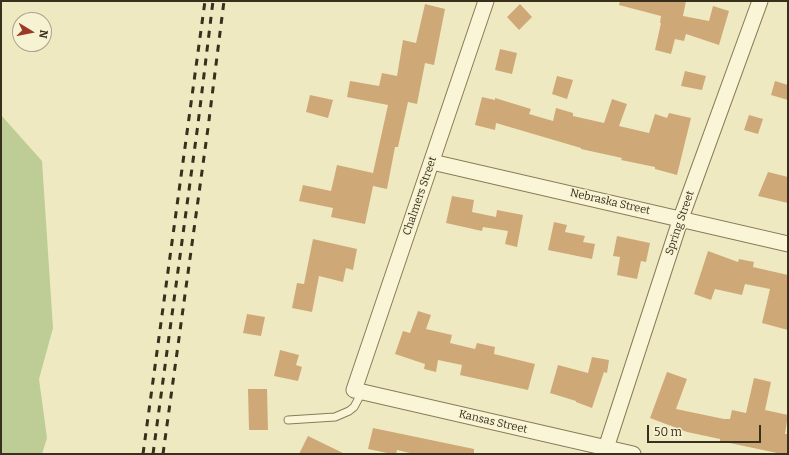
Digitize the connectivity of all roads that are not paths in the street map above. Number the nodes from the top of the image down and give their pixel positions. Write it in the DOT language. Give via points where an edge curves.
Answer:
graph roads {
  1 [pos="486,1"];
  2 [pos="760,1"];
  3 [pos="432,162"];
  4 [pos="681,218"];
  5 [pos="788,244"];
  6 [pos="358,391"];
  7 [pos="288,420"];
  8 [pos="606,448"];
  9 [pos="632,454"];
  1 -- 3 [label="street, Chalmers Street"];
  2 -- 4 [label="street, Spring Street"];
  3 -- 4 [label="street, Nebraska Street"];
  3 -- 6 [label="street, Chalmers Street"];
  4 -- 5 [label="street, Nebraska Street"];
  4 -- 8 [label="street, Spring Street"];
  6 -- 7 [label="lane" via="354,407 335,417"];
  6 -- 8 [label="street, Kansas Street"];
  8 -- 9 [label="street, Kansas Street"];
}
